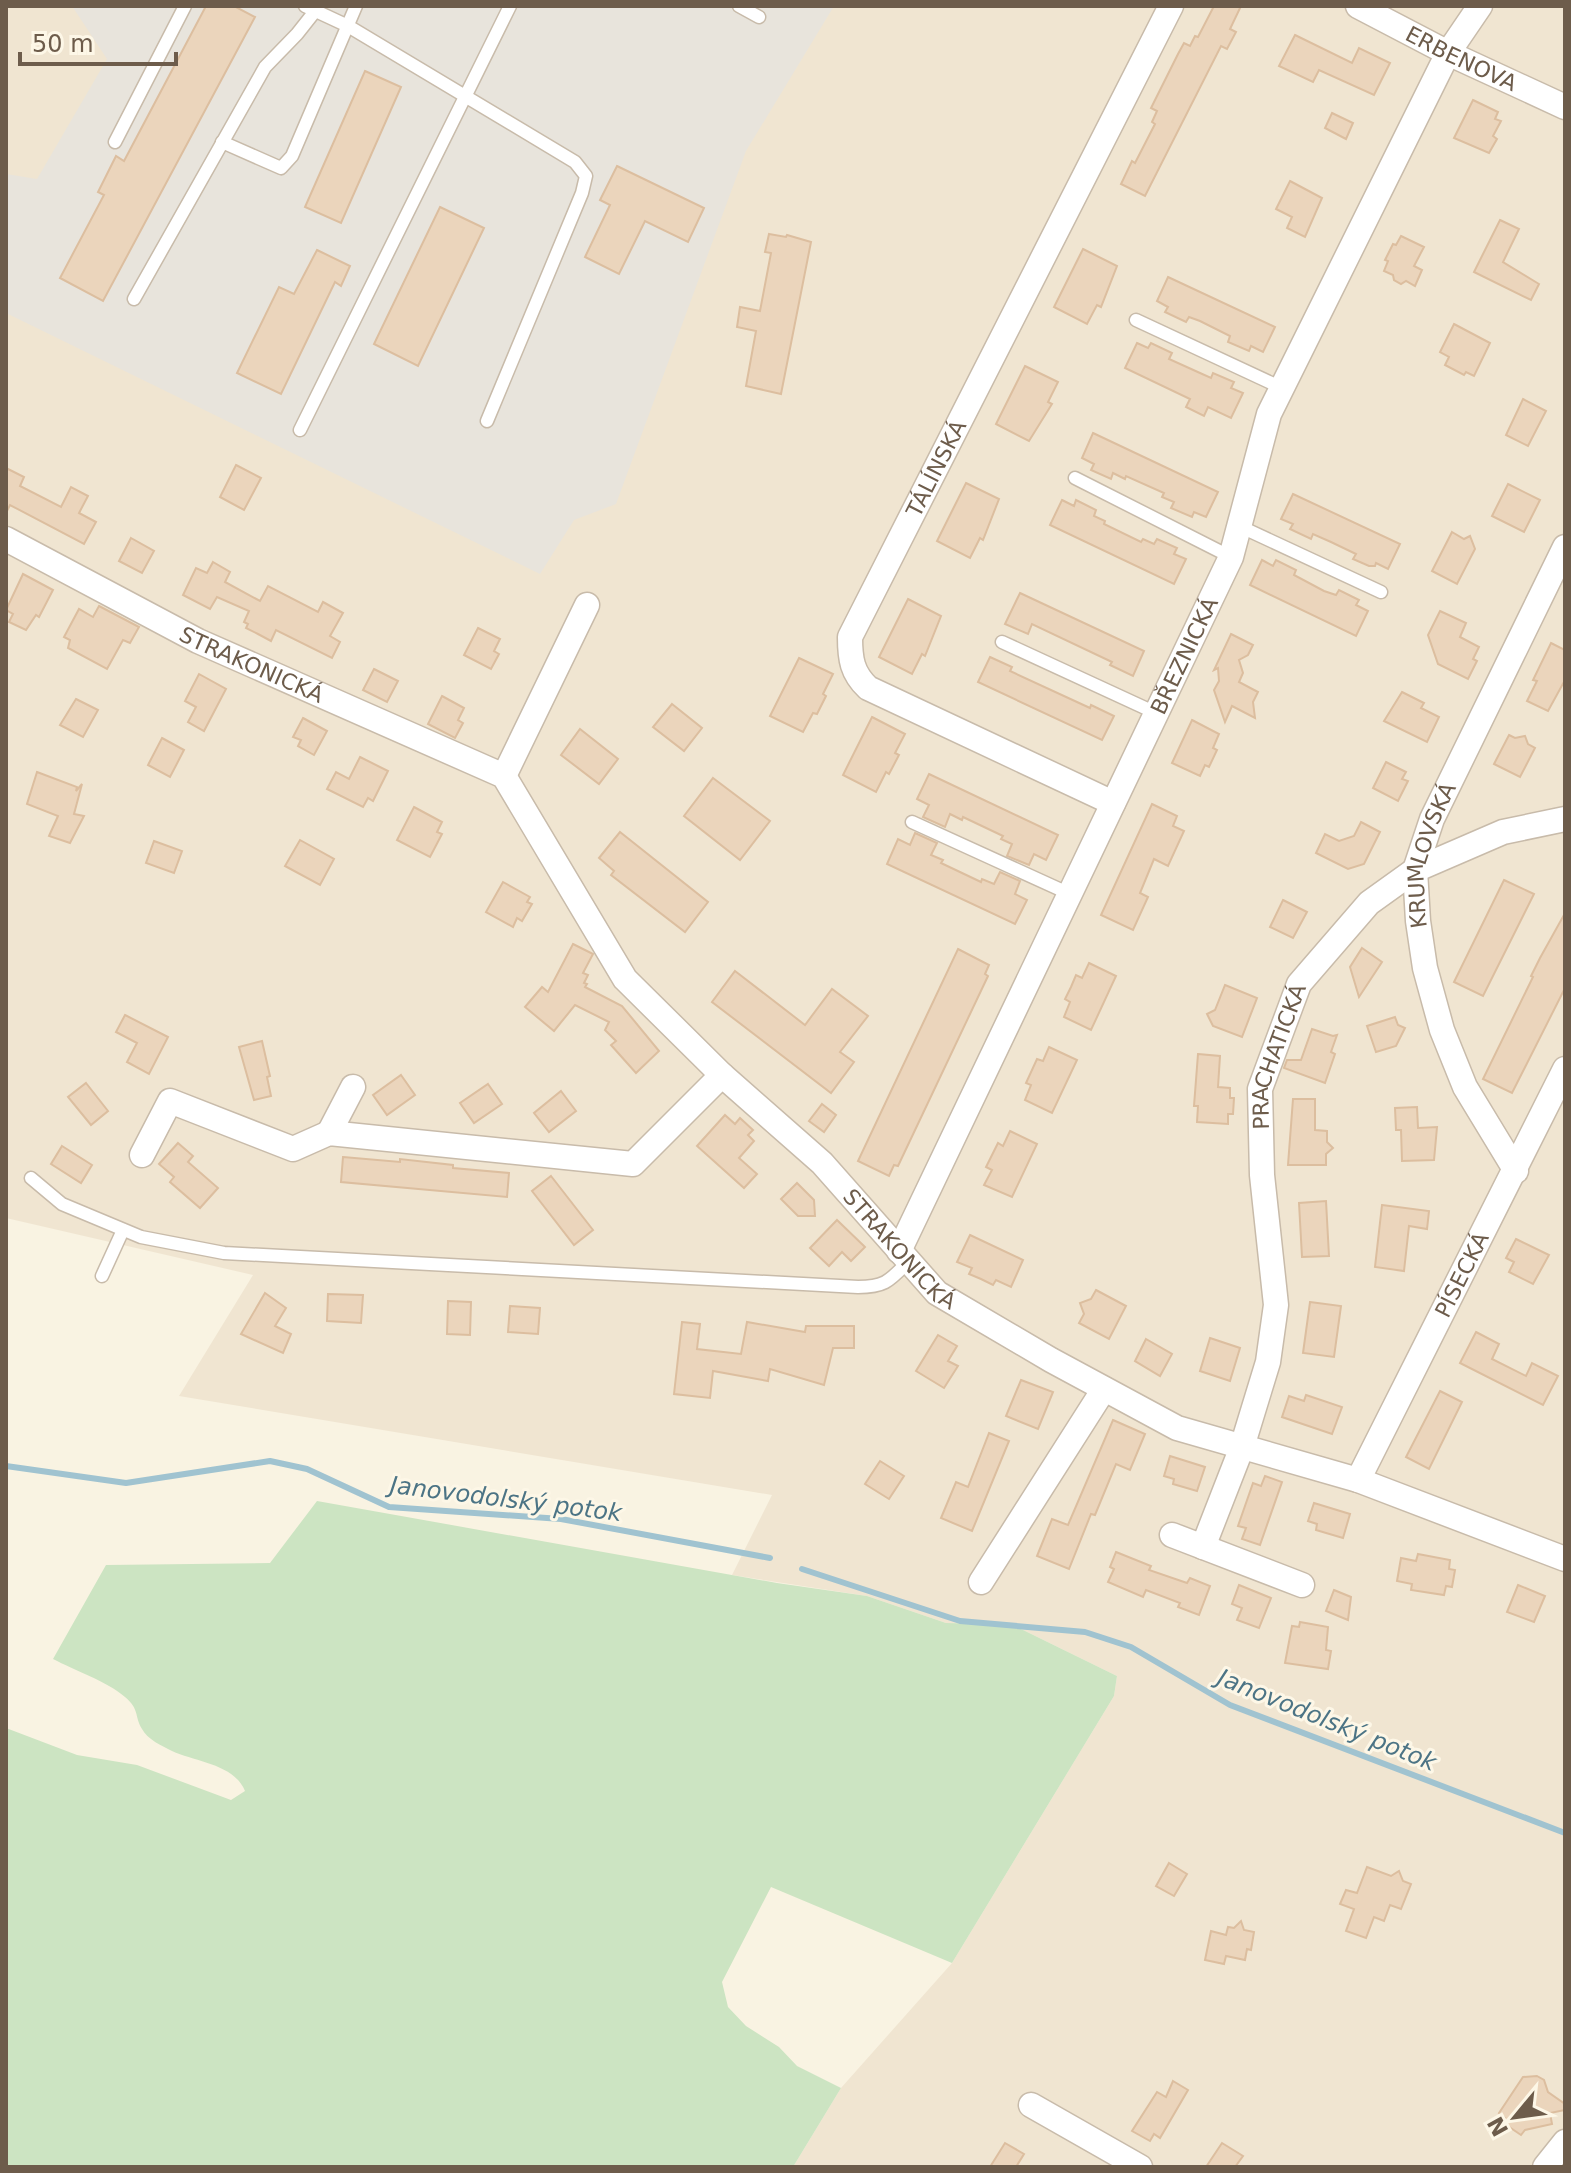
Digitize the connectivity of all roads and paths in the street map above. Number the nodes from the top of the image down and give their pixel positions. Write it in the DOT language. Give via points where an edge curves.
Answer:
graph roads {
  1 [pos="185,6"];
  2 [pos="356,6"];
  3 [pos="510,6"];
  4 [pos="739,6"];
  5 [pos="1171,6"];
  6 [pos="1358,6"];
  7 [pos="1480,6"];
  8 [pos="311,8"];
  9 [pos="759,17"];
  10 [pos="348,26"];
  11 [pos="1448,53"];
  12 [pos="466,95"];
  13 [pos="1565,107"];
  14 [pos="115,142"];
  15 [pos="222,142"];
  16 [pos="134,299"];
  17 [pos="1136,320"];
  18 [pos="1282,388"];
  19 [pos="487,421"];
  20 [pos="300,430"];
  21 [pos="1075,478"];
  22 [pos="1239,526"];
  23 [pos="1565,547"];
  24 [pos="10,549"];
  25 [pos="1231,557"];
  26 [pos="1381,592"];
  27 [pos="587,605"];
  28 [pos="1002,642"];
  29 [pos="1156,713"];
  30 [pos="504,776"];
  31 [pos="1113,803"];
  32 [pos="1565,819"];
  33 [pos="912,822"];
  34 [pos="1415,870"];
  35 [pos="1070,894"];
  36 [pos="1565,1069"];
  37 [pos="722,1075"];
  38 [pos="353,1087"];
  39 [pos="329,1133"];
  40 [pos="142,1155"];
  41 [pos="1516,1171"];
  42 [pos="31,1178"];
  43 [pos="123,1230"];
  44 [pos="904,1256"];
  45 [pos="102,1276"];
  46 [pos="1104,1389"];
  47 [pos="1242,1447"];
  48 [pos="1358,1480"];
  49 [pos="1172,1535"];
  50 [pos="1203,1547"];
  51 [pos="1565,1559"];
  52 [pos="981,1582"];
  53 [pos="1302,1585"];
  54 [pos="1031,2105"];
  55 [pos="1565,2142"];
  56 [pos="1140,2167"];
  57 [pos="1545,2167"];
  1 -- 14 [label="lane"];
  2 -- 10 [label="lane"];
  3 -- 12 [label="lane"];
  4 -- 9 [label="lane"];
  5 -- 31 [label="street, TÁLÍNSKÁ" via="850,637 850,660 868,688"];
  6 -- 11 [label="street, ERBENOVA"];
  7 -- 11 [label="street, BŘEZNICKÁ"];
  8 -- 10 [label="lane"];
  8 -- 15 [label="lane" via="265,67"];
  10 -- 12 [label="lane"];
  10 -- 15 [label="lane" via="292,156 281,168"];
  11 -- 13 [label="street, ERBENOVA"];
  11 -- 18 [label="street, BŘEZNICKÁ"];
  12 -- 19 [label="lane" via="575,162 586,176"];
  12 -- 20 [label="lane"];
  15 -- 16 [label="lane"];
  17 -- 18 [label="lane"];
  18 -- 22 [label="street, BŘEZNICKÁ" via="1269,414"];
  21 -- 25 [label="lane"];
  22 -- 25 [label="street, BŘEZNICKÁ"];
  22 -- 26 [label="lane"];
  23 -- 34 [label="street, KRUMLOVSKÁ" via="1432,819"];
  24 -- 30 [label="street, STRAKONICKÁ" via="198,641"];
  25 -- 29 [label="street, BŘEZNICKÁ"];
  27 -- 30 [label="street"];
  28 -- 29 [label="lane"];
  29 -- 31 [label="street, BŘEZNICKÁ"];
  30 -- 37 [label="street, STRAKONICKÁ" via="625,979"];
  31 -- 35 [label="street, BŘEZNICKÁ"];
  32 -- 34 [label="street, PRACHATICKÁ" via="1503,832"];
  33 -- 35 [label="lane"];
  34 -- 41 [label="street, KRUMLOVSKÁ" via="1425,968 1442,1030 1465,1087"];
  34 -- 47 [label="street, PRACHATICKÁ" via="1369,903 1299,984 1260,1089 1262,1175 1276,1305 1268,1362"];
  35 -- 44 [label="street, BŘEZNICKÁ"];
  36 -- 41 [label="street, PÍSECKÁ"];
  37 -- 39 [label="street" via="633,1164"];
  37 -- 44 [label="street, STRAKONICKÁ" via="822,1163"];
  38 -- 39 [label="street"];
  39 -- 40 [label="street" via="293,1149 170,1101"];
  41 -- 48 [label="street, PÍSECKÁ"];
  42 -- 43 [label="lane" via="62,1204"];
  43 -- 44 [label="lane" via="224,1253 858,1287 889,1282"];
  43 -- 45 [label="lane"];
  44 -- 46 [label="street, STRAKONICKÁ" via="937,1293"];
  46 -- 47 [label="street, STRAKONICKÁ" via="1177,1428"];
  46 -- 52 [label="street"];
  47 -- 48 [label="street, STRAKONICKÁ"];
  47 -- 50 [label="street"];
  48 -- 51 [label="street, STRAKONICKÁ"];
  49 -- 50 [label="street"];
  50 -- 53 [label="street"];
  54 -- 56 [label="street"];
  55 -- 57 [label="street"];
}
